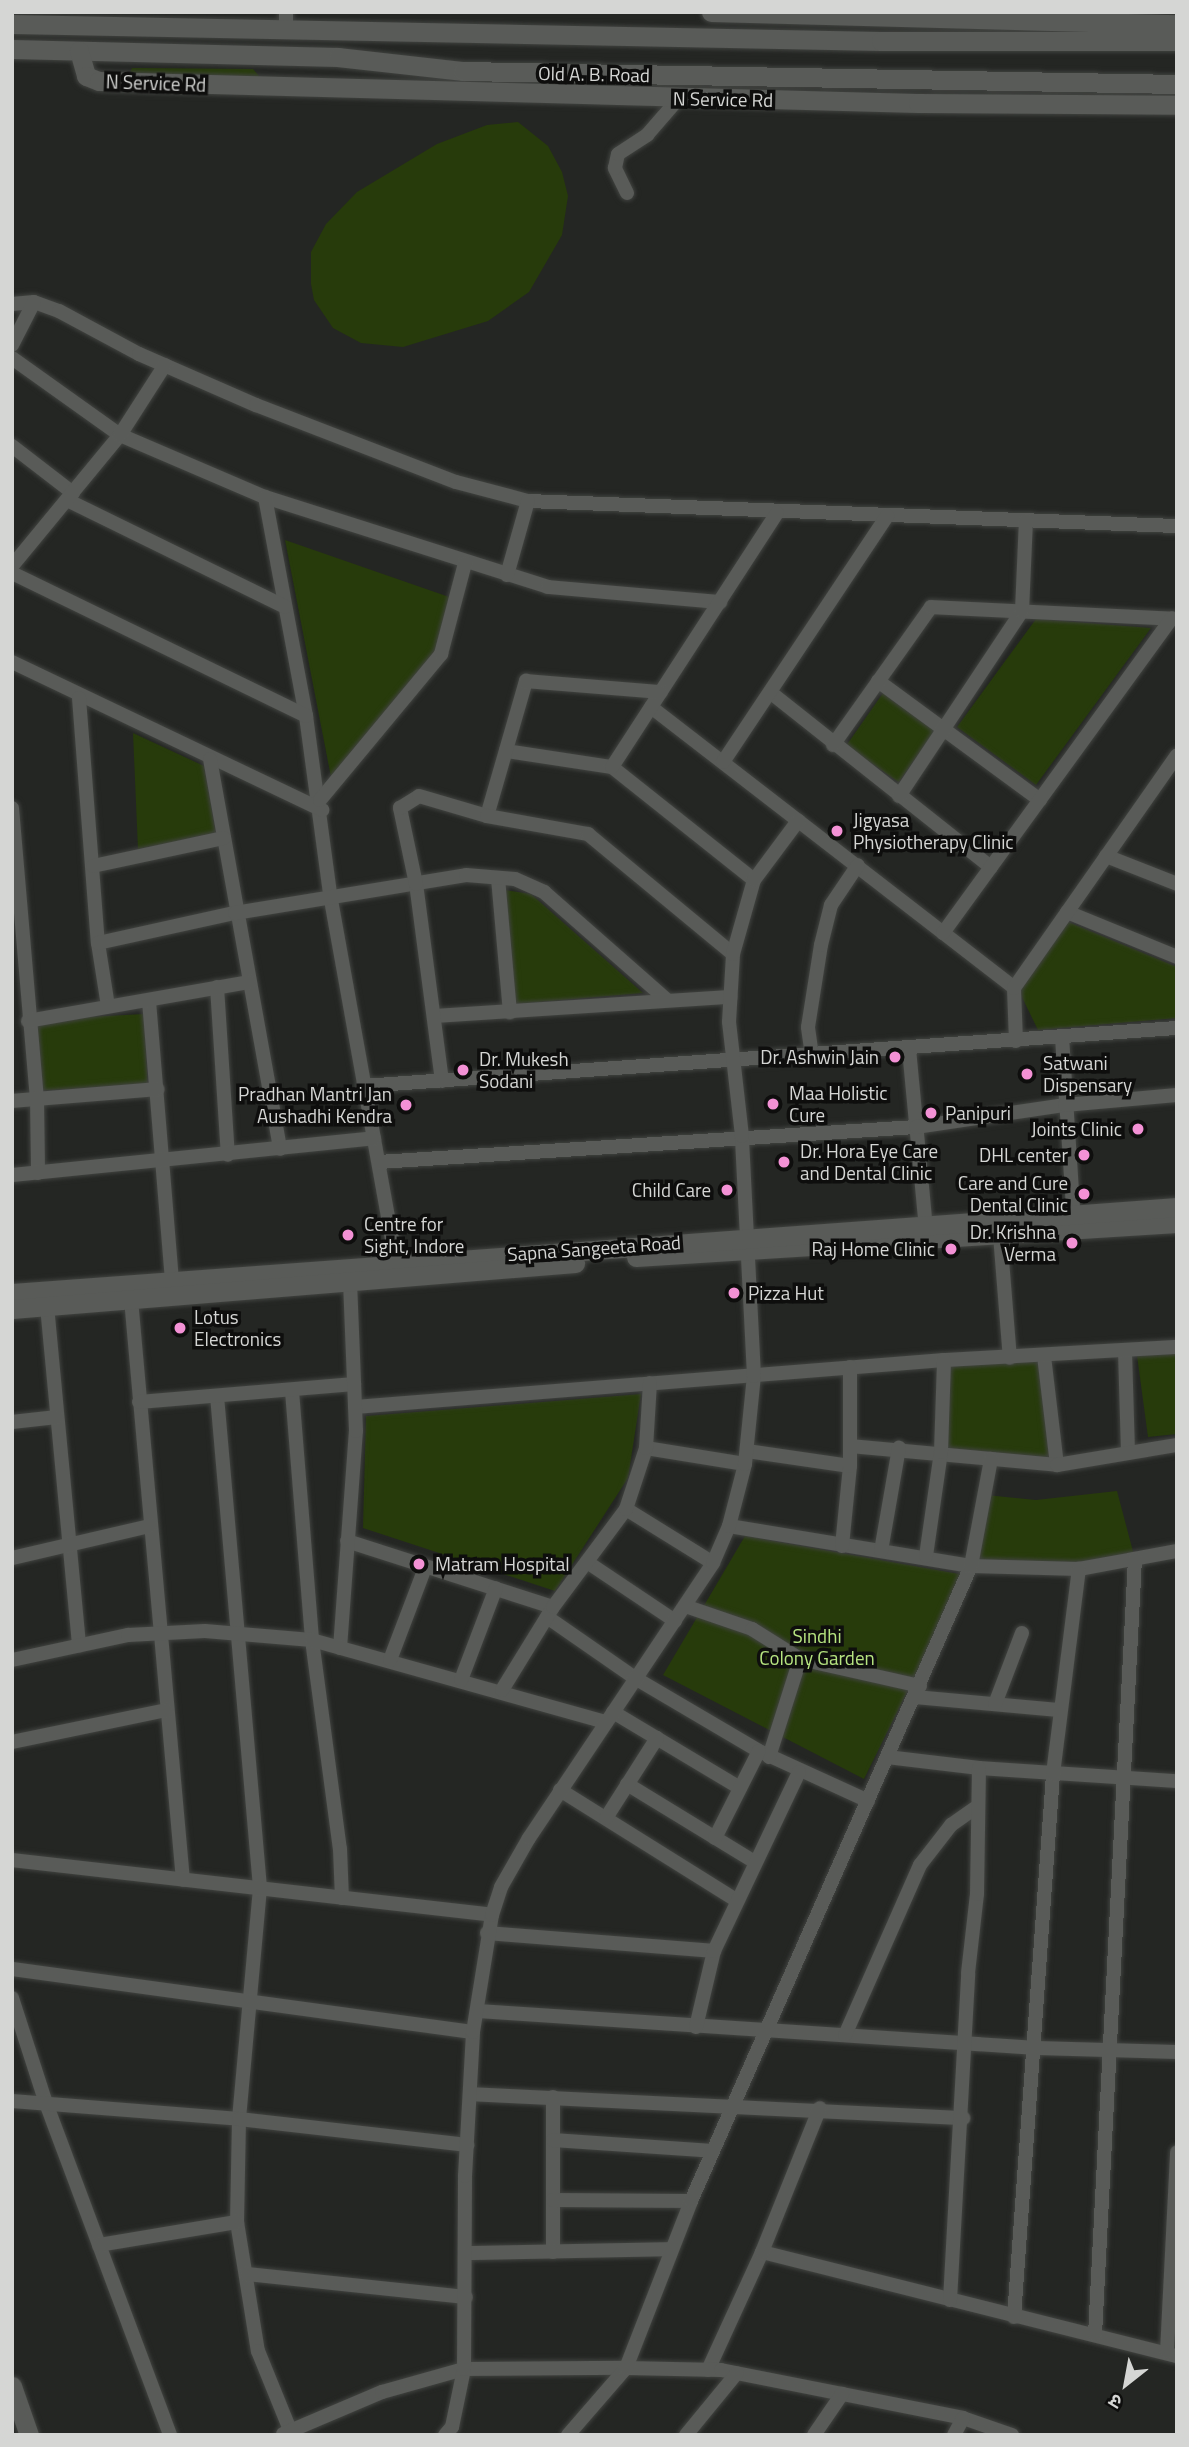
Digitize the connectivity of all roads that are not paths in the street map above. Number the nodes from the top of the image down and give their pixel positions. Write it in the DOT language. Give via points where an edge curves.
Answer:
graph roads {
  1 [pos="711,12"];
  2 [pos="989,18"];
  3 [pos="286,21"];
  4 [pos="12,24"];
  5 [pos="1177,24"];
  6 [pos="1177,41"];
  7 [pos="988,42"];
  8 [pos="12,50"];
  9 [pos="79,51"];
  10 [pos="970,78"];
  11 [pos="1177,84"];
  12 [pos="680,97"];
  13 [pos="1005,104"];
  14 [pos="1177,105"];
  15 [pos="627,193"];
  16 [pos="34,302"];
  17 [pos="12,304"];
  18 [pos="12,345"];
  19 [pos="12,358"];
  20 [pos="165,365"];
  21 [pos="120,435"];
  22 [pos="12,446"];
  23 [pos="70,497"];
  24 [pos="265,497"];
  25 [pos="528,501"];
  26 [pos="777,513"];
  27 [pos="887,516"];
  28 [pos="1026,520"];
  29 [pos="1177,526"];
  30 [pos="465,563"];
  31 [pos="12,566"];
  32 [pos="12,573"];
  33 [pos="507,575"];
  34 [pos="720,601"];
  35 [pos="285,607"];
  36 [pos="1022,611"];
  37 [pos="1174,618"];
  38 [pos="12,663"];
  39 [pos="878,681"];
  40 [pos="661,692"];
  41 [pos="770,692"];
  42 [pos="79,698"];
  43 [pos="651,707"];
  44 [pos="306,716"];
  45 [pos="943,729"];
  46 [pos="833,745"];
  47 [pos="506,751"];
  48 [pos="1177,755"];
  49 [pos="210,758"];
  50 [pos="723,762"];
  51 [pos="612,767"];
  52 [pos="900,796"];
  53 [pos="1040,800"];
  54 [pos="321,805"];
  55 [pos="12,808"];
  56 [pos="488,816"];
  57 [pos="798,821"];
  58 [pos="224,838"];
  59 [pos="1105,856"];
  60 [pos="858,865"];
  61 [pos="93,866"];
  62 [pos="991,867"];
  63 [pos="15,873"];
  64 [pos="498,878"];
  65 [pos="754,880"];
  66 [pos="416,884"];
  67 [pos="1177,884"];
  68 [pos="331,900"];
  69 [pos="1067,912"];
  70 [pos="234,914"];
  71 [pos="943,933"];
  72 [pos="98,943"];
  73 [pos="733,954"];
  74 [pos="1177,957"];
  75 [pos="250,982"];
  76 [pos="217,986"];
  77 [pos="1014,988"];
  78 [pos="730,997"];
  79 [pos="666,999"];
  80 [pos="149,1000"];
  81 [pos="108,1006"];
  82 [pos="510,1012"];
  83 [pos="434,1016"];
  84 [pos="28,1021"];
  85 [pos="1177,1028"];
  86 [pos="1062,1037"];
  87 [pos="1016,1041"];
  88 [pos="909,1049"];
  89 [pos="812,1056"];
  90 [pos="731,1063"];
  91 [pos="442,1081"];
  92 [pos="363,1086"];
  93 [pos="158,1089"];
  94 [pos="1177,1095"];
  95 [pos="37,1098"];
  96 [pos="12,1101"];
  97 [pos="1065,1105"];
  98 [pos="916,1127"];
  99 [pos="742,1136"];
  100 [pos="374,1138"];
  101 [pos="280,1149"];
  102 [pos="228,1155"];
  103 [pos="163,1160"];
  104 [pos="379,1162"];
  105 [pos="38,1173"];
  106 [pos="12,1175"];
  107 [pos="1177,1207"];
  108 [pos="1074,1223"];
  109 [pos="1177,1223"];
  110 [pos="926,1228"];
  111 [pos="1000,1236"];
  112 [pos="744,1245"];
  113 [pos="398,1270"];
  114 [pos="172,1280"];
  115 [pos="350,1281"];
  116 [pos="12,1293"];
  117 [pos="131,1298"];
  118 [pos="47,1306"];
  119 [pos="12,1309"];
  120 [pos="1177,1347"];
  121 [pos="1125,1351"];
  122 [pos="1044,1356"];
  123 [pos="1010,1358"];
  124 [pos="944,1360"];
  125 [pos="850,1367"];
  126 [pos="754,1376"];
  127 [pos="650,1383"];
  128 [pos="354,1384"];
  129 [pos="292,1391"];
  130 [pos="217,1396"];
  131 [pos="139,1402"];
  132 [pos="355,1407"];
  133 [pos="57,1417"];
  134 [pos="12,1422"];
  135 [pos="1177,1445"];
  136 [pos="850,1446"];
  137 [pos="646,1448"];
  138 [pos="898,1448"];
  139 [pos="941,1452"];
  140 [pos="1128,1453"];
  141 [pos="746,1458"];
  142 [pos="991,1459"];
  143 [pos="1057,1465"];
  144 [pos="850,1466"];
  145 [pos="626,1509"];
  146 [pos="150,1526"];
  147 [pos="729,1526"];
  148 [pos="347,1541"];
  149 [pos="72,1542"];
  150 [pos="842,1546"];
  151 [pos="881,1551"];
  152 [pos="1177,1551"];
  153 [pos="926,1556"];
  154 [pos="12,1558"];
  155 [pos="1135,1559"];
  156 [pos="587,1562"];
  157 [pos="713,1563"];
  158 [pos="971,1566"];
  159 [pos="425,1568"];
  160 [pos="1079,1569"];
  161 [pos="496,1588"];
  162 [pos="685,1606"];
  163 [pos="550,1612"];
  164 [pos="675,1621"];
  165 [pos="237,1633"];
  166 [pos="1022,1633"];
  167 [pos="159,1634"];
  168 [pos="312,1640"];
  169 [pos="79,1645"];
  170 [pos="340,1647"];
  171 [pos="12,1660"];
  172 [pos="390,1660"];
  173 [pos="800,1660"];
  174 [pos="635,1678"];
  175 [pos="461,1680"];
  176 [pos="502,1690"];
  177 [pos="918,1692"];
  178 [pos="995,1704"];
  179 [pos="166,1710"];
  180 [pos="1059,1710"];
  181 [pos="610,1717"];
  182 [pos="657,1738"];
  183 [pos="12,1742"];
  184 [pos="764,1754"];
  185 [pos="887,1757"];
  186 [pos="979,1769"];
  187 [pos="799,1772"];
  188 [pos="1053,1774"];
  189 [pos="1125,1777"];
  190 [pos="1177,1781"];
  191 [pos="627,1784"];
  192 [pos="740,1788"];
  193 [pos="560,1790"];
  194 [pos="868,1801"];
  195 [pos="978,1806"];
  196 [pos="606,1818"];
  197 [pos="715,1838"];
  198 [pos="12,1860"];
  199 [pos="753,1861"];
  200 [pos="183,1880"];
  201 [pos="260,1888"];
  202 [pos="342,1898"];
  203 [pos="736,1900"];
  204 [pos="492,1915"];
  205 [pos="487,1933"];
  206 [pos="714,1951"];
  207 [pos="12,1969"];
  208 [pos="12,1997"];
  209 [pos="250,2001"];
  210 [pos="478,2011"];
  211 [pos="696,2026"];
  212 [pos="769,2031"];
  213 [pos="473,2032"];
  214 [pos="845,2035"];
  215 [pos="965,2041"];
  216 [pos="1037,2048"];
  217 [pos="1109,2051"];
  218 [pos="1177,2052"];
  219 [pos="470,2094"];
  220 [pos="553,2097"];
  221 [pos="12,2101"];
  222 [pos="46,2103"];
  223 [pos="736,2107"];
  224 [pos="820,2108"];
  225 [pos="963,2118"];
  226 [pos="239,2119"];
  227 [pos="553,2140"];
  228 [pos="468,2145"];
  229 [pos="713,2151"];
  230 [pos="1177,2152"];
  231 [pos="553,2200"];
  232 [pos="691,2201"];
  233 [pos="237,2222"];
  234 [pos="99,2245"];
  235 [pos="671,2249"];
  236 [pos="553,2252"];
  237 [pos="762,2252"];
  238 [pos="467,2253"];
  239 [pos="247,2274"];
  240 [pos="466,2297"];
  241 [pos="950,2300"];
  242 [pos="1014,2317"];
  243 [pos="1177,2332"];
  244 [pos="1095,2335"];
  245 [pos="1172,2354"];
  246 [pos="626,2368"];
  247 [pos="464,2369"];
  248 [pos="708,2370"];
  249 [pos="737,2373"];
  250 [pos="12,2386"];
  251 [pos="842,2394"];
  252 [pos="963,2418"];
  253 [pos="286,2433"];
  254 [pos="29,2435"];
  255 [pos="170,2435"];
  256 [pos="445,2435"];
  257 [pos="568,2435"];
  258 [pos="686,2435"];
  259 [pos="814,2435"];
  260 [pos="954,2435"];
  261 [pos="1012,2435"];
  1 -- 2 [label="main road"];
  2 -- 5 [label="main road"];
  2 -- 7 [label="main road"];
  3 -- 4 [label="main road"];
  3 -- 7 [label="main road"];
  6 -- 7 [label="main road"];
  8 -- 9 [label="main road, Old A. B. Road"];
  9 -- 10 [label="main road, Old A. B. Road" via="338,57 463,71 908,82"];
  9 -- 12 [label="main road, N Service Rd" via="86,75 99,81"];
  10 -- 11 [label="main road, Old A. B. Road"];
  10 -- 13 [label="main road"];
  12 -- 13 [label="main road, N Service Rd"];
  12 -- 15 [label="street" via="647,135 618,154 615,168"];
  13 -- 14 [label="main road, N Service Rd"];
  16 -- 17 [label="street"];
  16 -- 18 [label="street"];
  16 -- 20 [label="street"];
  19 -- 21 [label="street"];
  20 -- 21 [label="street"];
  20 -- 25 [label="street" via="456,482"];
  21 -- 23 [label="street"];
  21 -- 24 [label="street"];
  22 -- 23 [label="street"];
  23 -- 31 [label="street"];
  23 -- 35 [label="street"];
  24 -- 30 [label="street"];
  24 -- 35 [label="street"];
  25 -- 26 [label="street"];
  25 -- 33 [label="street"];
  26 -- 27 [label="street"];
  26 -- 34 [label="street"];
  27 -- 28 [label="street"];
  27 -- 41 [label="street"];
  28 -- 29 [label="street"];
  28 -- 36 [label="street"];
  30 -- 33 [label="street"];
  30 -- 54 [label="street" via="442,654"];
  32 -- 44 [label="street"];
  33 -- 34 [label="street" via="548,587"];
  34 -- 40 [label="street"];
  35 -- 44 [label="street"];
  36 -- 37 [label="street"];
  36 -- 39 [label="street" via="931,607"];
  36 -- 45 [label="street"];
  37 -- 53 [label="street"];
  38 -- 42 [label="street"];
  39 -- 45 [label="street"];
  39 -- 46 [label="street"];
  40 -- 43 [label="street"];
  40 -- 47 [label="street" via="526,681"];
  41 -- 46 [label="street"];
  41 -- 50 [label="street"];
  42 -- 49 [label="street"];
  42 -- 61 [label="street"];
  43 -- 50 [label="street"];
  43 -- 51 [label="street"];
  44 -- 54 [label="street"];
  45 -- 52 [label="street"];
  45 -- 53 [label="street"];
  46 -- 52 [label="street"];
  47 -- 51 [label="street"];
  47 -- 56 [label="street"];
  48 -- 59 [label="street"];
  49 -- 54 [label="street"];
  49 -- 58 [label="street"];
  50 -- 57 [label="street"];
  51 -- 65 [label="street"];
  52 -- 62 [label="street"];
  53 -- 62 [label="street"];
  54 -- 68 [label="street"];
  55 -- 63 [label="street"];
  56 -- 66 [label="street" via="419,796 400,808"];
  56 -- 73 [label="street" via="588,834 601,841"];
  57 -- 60 [label="street"];
  57 -- 65 [label="street"];
  58 -- 61 [label="street"];
  58 -- 70 [label="street"];
  59 -- 67 [label="street"];
  59 -- 69 [label="street"];
  60 -- 71 [label="street"];
  60 -- 89 [label="street" via="831,905 821,945 808,1027"];
  61 -- 72 [label="street"];
  62 -- 71 [label="street"];
  63 -- 84 [label="street"];
  64 -- 66 [label="street" via="466,875"];
  64 -- 79 [label="street" via="544,892"];
  64 -- 82 [label="street"];
  65 -- 73 [label="street"];
  66 -- 68 [label="street"];
  66 -- 83 [label="street"];
  68 -- 70 [label="street"];
  68 -- 92 [label="street"];
  69 -- 74 [label="street"];
  69 -- 77 [label="street"];
  70 -- 72 [label="street"];
  70 -- 75 [label="street"];
  71 -- 77 [label="street"];
  72 -- 81 [label="street"];
  73 -- 78 [label="street"];
  75 -- 76 [label="street"];
  75 -- 101 [label="street"];
  76 -- 80 [label="street"];
  76 -- 102 [label="street"];
  77 -- 87 [label="street"];
  78 -- 79 [label="street"];
  78 -- 90 [label="street"];
  79 -- 82 [label="street"];
  80 -- 81 [label="street"];
  80 -- 93 [label="street"];
  81 -- 84 [label="street"];
  82 -- 83 [label="street"];
  83 -- 91 [label="street"];
  84 -- 95 [label="street"];
  85 -- 86 [label="street"];
  86 -- 87 [label="street"];
  86 -- 97 [label="street"];
  87 -- 88 [label="street"];
  88 -- 89 [label="street"];
  88 -- 98 [label="street"];
  89 -- 90 [label="street"];
  90 -- 91 [label="street"];
  90 -- 99 [label="street"];
  91 -- 92 [label="street"];
  92 -- 100 [label="street"];
  93 -- 95 [label="street"];
  93 -- 103 [label="street"];
  94 -- 97 [label="street"];
  95 -- 96 [label="street"];
  95 -- 105 [label="street"];
  97 -- 98 [label="street"];
  97 -- 108 [label="street"];
  98 -- 99 [label="street"];
  98 -- 110 [label="street"];
  99 -- 104 [label="street"];
  99 -- 112 [label="street"];
  100 -- 101 [label="street"];
  100 -- 104 [label="street"];
  101 -- 102 [label="street"];
  102 -- 103 [label="street"];
  103 -- 105 [label="street"];
  103 -- 114 [label="street"];
  104 -- 113 [label="street"];
  105 -- 106 [label="street"];
  107 -- 108 [label="main road, Sapna Sangeeta Road"];
  108 -- 109 [label="main road, Sapna Sangeeta Road"];
  108 -- 110 [label="main road, Sapna Sangeeta Road"];
  108 -- 111 [label="main road, Sapna Sangeeta Road"];
  110 -- 112 [label="main road, Sapna Sangeeta Road"];
  111 -- 112 [label="main road, Sapna Sangeeta Road"];
  111 -- 123 [label="street"];
  112 -- 113 [label="main road, Sapna Sangeeta Road"];
  112 -- 126 [label="street"];
  113 -- 114 [label="main road, Sapna Sangeeta Road"];
  113 -- 115 [label="main road, Sapna Sangeeta Road"];
  114 -- 116 [label="main road, Sapna Sangeeta Road"];
  115 -- 117 [label="main road, Sapna Sangeeta Road"];
  115 -- 128 [label="street"];
  117 -- 118 [label="main road, Sapna Sangeeta Road"];
  117 -- 131 [label="street"];
  118 -- 119 [label="main road, Sapna Sangeeta Road"];
  118 -- 133 [label="street"];
  120 -- 121 [label="street"];
  121 -- 122 [label="street"];
  121 -- 140 [label="street"];
  122 -- 123 [label="street"];
  122 -- 143 [label="street"];
  123 -- 124 [label="street"];
  124 -- 125 [label="street"];
  124 -- 139 [label="street"];
  125 -- 126 [label="street"];
  125 -- 136 [label="street"];
  126 -- 127 [label="street"];
  126 -- 141 [label="street"];
  127 -- 132 [label="street"];
  127 -- 137 [label="street"];
  128 -- 129 [label="street"];
  128 -- 132 [label="street"];
  129 -- 130 [label="street"];
  129 -- 168 [label="street"];
  130 -- 131 [label="street"];
  130 -- 165 [label="street"];
  131 -- 146 [label="street"];
  132 -- 148 [label="street"];
  133 -- 134 [label="street"];
  133 -- 149 [label="street"];
  135 -- 140 [label="street"];
  136 -- 138 [label="street"];
  136 -- 144 [label="street"];
  137 -- 141 [label="street"];
  137 -- 145 [label="street"];
  138 -- 139 [label="street"];
  138 -- 151 [label="street"];
  139 -- 142 [label="street"];
  139 -- 153 [label="street"];
  140 -- 143 [label="street"];
  141 -- 144 [label="street"];
  141 -- 147 [label="street"];
  142 -- 143 [label="street"];
  142 -- 158 [label="street"];
  144 -- 150 [label="street"];
  145 -- 156 [label="street"];
  145 -- 157 [label="street"];
  146 -- 149 [label="street"];
  146 -- 167 [label="street"];
  147 -- 150 [label="street"];
  147 -- 157 [label="street"];
  148 -- 159 [label="street"];
  148 -- 170 [label="street"];
  149 -- 154 [label="street"];
  149 -- 169 [label="street"];
  150 -- 151 [label="street"];
  151 -- 153 [label="street"];
  152 -- 155 [label="street"];
  153 -- 158 [label="street"];
  155 -- 160 [label="street"];
  155 -- 189 [label="street"];
  156 -- 163 [label="street"];
  156 -- 164 [label="street"];
  157 -- 162 [label="street"];
  158 -- 160 [label="street"];
  158 -- 177 [label="street"];
  159 -- 161 [label="street"];
  159 -- 172 [label="street"];
  160 -- 180 [label="street"];
  161 -- 163 [label="street"];
  161 -- 175 [label="street"];
  162 -- 164 [label="street"];
  162 -- 173 [label="street" via="752,1629"];
  163 -- 174 [label="street"];
  163 -- 176 [label="street"];
  164 -- 174 [label="street"];
  165 -- 167 [label="street"];
  165 -- 168 [label="street"];
  165 -- 201 [label="street"];
  166 -- 178 [label="street"];
  167 -- 169 [label="street"];
  167 -- 179 [label="street"];
  168 -- 170 [label="street"];
  168 -- 202 [label="street" via="340,1849"];
  169 -- 171 [label="street"];
  170 -- 172 [label="street"];
  172 -- 175 [label="street"];
  173 -- 177 [label="street"];
  173 -- 184 [label="street"];
  174 -- 181 [label="street"];
  174 -- 184 [label="street"];
  175 -- 176 [label="street"];
  176 -- 181 [label="street"];
  177 -- 178 [label="street"];
  177 -- 185 [label="street"];
  178 -- 180 [label="street"];
  179 -- 183 [label="street"];
  179 -- 200 [label="street"];
  180 -- 188 [label="street"];
  181 -- 182 [label="street"];
  181 -- 193 [label="street"];
  182 -- 191 [label="street"];
  182 -- 192 [label="street"];
  184 -- 187 [label="street"];
  184 -- 192 [label="street"];
  185 -- 186 [label="street"];
  185 -- 194 [label="street"];
  186 -- 188 [label="street"];
  186 -- 195 [label="street"];
  187 -- 194 [label="street"];
  187 -- 199 [label="street"];
  188 -- 189 [label="street"];
  188 -- 216 [label="street"];
  189 -- 190 [label="street"];
  189 -- 217 [label="street"];
  191 -- 196 [label="street"];
  191 -- 197 [label="street"];
  192 -- 197 [label="street"];
  193 -- 196 [label="street"];
  193 -- 204 [label="street" via="501,1887"];
  194 -- 212 [label="street"];
  195 -- 214 [label="street" via="951,1825 920,1865"];
  195 -- 215 [label="street"];
  196 -- 203 [label="street"];
  197 -- 199 [label="street"];
  198 -- 200 [label="street"];
  199 -- 203 [label="street"];
  200 -- 201 [label="street"];
  201 -- 202 [label="street"];
  201 -- 209 [label="street"];
  202 -- 204 [label="street"];
  203 -- 206 [label="street"];
  204 -- 205 [label="street"];
  205 -- 206 [label="street"];
  205 -- 210 [label="street"];
  206 -- 211 [label="street"];
  207 -- 209 [label="street"];
  208 -- 222 [label="street"];
  209 -- 213 [label="street"];
  209 -- 226 [label="street"];
  210 -- 211 [label="street"];
  210 -- 213 [label="street"];
  211 -- 212 [label="street"];
  212 -- 214 [label="street"];
  212 -- 223 [label="street"];
  213 -- 219 [label="street"];
  214 -- 215 [label="street"];
  215 -- 216 [label="street"];
  215 -- 225 [label="street"];
  216 -- 217 [label="street"];
  216 -- 242 [label="street"];
  217 -- 218 [label="street"];
  217 -- 244 [label="street"];
  219 -- 220 [label="street"];
  219 -- 228 [label="street"];
  220 -- 223 [label="street"];
  220 -- 227 [label="street"];
  221 -- 222 [label="street"];
  222 -- 226 [label="street"];
  222 -- 234 [label="street"];
  223 -- 224 [label="street"];
  223 -- 229 [label="street"];
  224 -- 225 [label="street"];
  224 -- 237 [label="street"];
  225 -- 241 [label="street"];
  226 -- 228 [label="street"];
  226 -- 233 [label="street"];
  227 -- 229 [label="street"];
  227 -- 231 [label="street"];
  228 -- 238 [label="street"];
  229 -- 232 [label="street"];
  230 -- 245 [label="street"];
  231 -- 232 [label="street"];
  231 -- 236 [label="street"];
  232 -- 235 [label="street"];
  233 -- 234 [label="street"];
  233 -- 239 [label="street"];
  234 -- 255 [label="street"];
  235 -- 236 [label="street"];
  235 -- 246 [label="street"];
  236 -- 238 [label="street"];
  237 -- 241 [label="street"];
  237 -- 248 [label="street"];
  238 -- 240 [label="street"];
  239 -- 240 [label="street"];
  239 -- 253 [label="street" via="258,2351"];
  240 -- 247 [label="street"];
  241 -- 242 [label="street"];
  242 -- 244 [label="street"];
  243 -- 245 [label="street"];
  244 -- 245 [label="street"];
  246 -- 247 [label="street"];
  246 -- 248 [label="street"];
  246 -- 257 [label="street"];
  247 -- 253 [label="street" via="382,2392"];
  247 -- 256 [label="street" via="452,2427"];
  248 -- 249 [label="street"];
  249 -- 251 [label="street"];
  249 -- 258 [label="street"];
  250 -- 254 [label="main road"];
  251 -- 252 [label="street"];
  251 -- 259 [label="street"];
  252 -- 260 [label="street"];
  252 -- 261 [label="street"];
}
